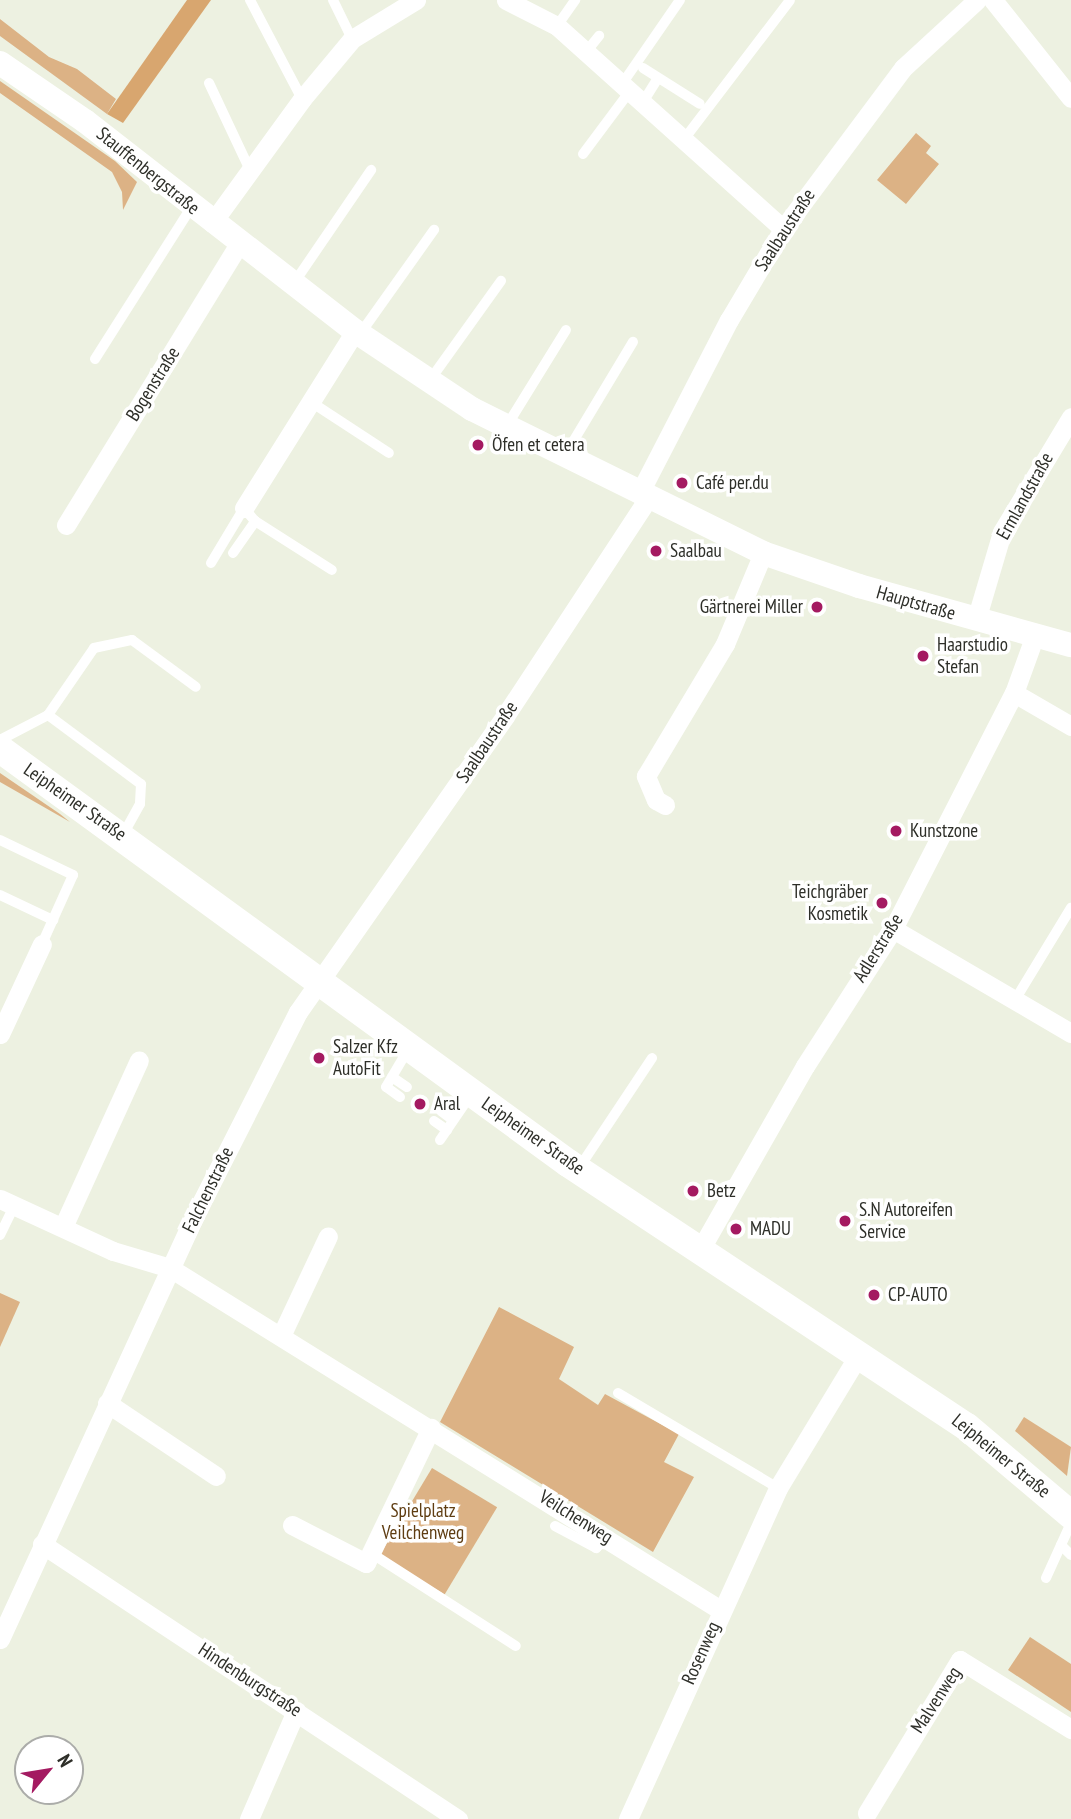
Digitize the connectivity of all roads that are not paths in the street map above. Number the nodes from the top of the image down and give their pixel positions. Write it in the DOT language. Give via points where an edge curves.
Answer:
graph roads {
  1 [pos="250,0"];
  2 [pos="333,0"];
  3 [pos="416,0"];
  4 [pos="575,0"];
  5 [pos="680,0"];
  6 [pos="790,0"];
  7 [pos="976,0"];
  8 [pos="993,0"];
  9 [pos="519,2"];
  10 [pos="557,26"];
  11 [pos="599,36"];
  12 [pos="352,38"];
  13 [pos="586,52"];
  14 [pos="0,63"];
  15 [pos="643,68"];
  16 [pos="658,78"];
  17 [pos="209,83"];
  18 [pos="631,92"];
  19 [pos="1071,98"];
  20 [pos="302,99"];
  21 [pos="695,103"];
  22 [pos="685,138"];
  23 [pos="583,155"];
  24 [pos="250,170"];
  25 [pos="371,170"];
  26 [pos="192,206"];
  27 [pos="212,223"];
  28 [pos="783,229"];
  29 [pos="434,230"];
  30 [pos="239,244"];
  31 [pos="501,281"];
  32 [pos="293,285"];
  33 [pos="566,330"];
  34 [pos="357,333"];
  35 [pos="633,342"];
  36 [pos="95,359"];
  37 [pos="428,383"];
  38 [pos="311,402"];
  39 [pos="1071,417"];
  40 [pos="506,427"];
  41 [pos="389,453"];
  42 [pos="564,457"];
  43 [pos="643,496"];
  44 [pos="249,514"];
  45 [pos="66,525"];
  46 [pos="233,553"];
  47 [pos="763,553"];
  48 [pos="211,563"];
  49 [pos="332,570"];
  50 [pos="976,620"];
  51 [pos="1035,635"];
  52 [pos="1071,645"];
  53 [pos="196,687"];
  54 [pos="1014,693"];
  55 [pos="48,715"];
  56 [pos="1071,726"];
  57 [pos="0,740"];
  58 [pos="0,749"];
  59 [pos="666,805"];
  60 [pos="122,835"];
  61 [pos="0,841"];
  62 [pos="0,895"];
  63 [pos="1071,908"];
  64 [pos="53,920"];
  65 [pos="893,929"];
  66 [pos="42,944"];
  67 [pos="318,982"];
  68 [pos="1015,1000"];
  69 [pos="1071,1033"];
  70 [pos="0,1034"];
  71 [pos="409,1048"];
  72 [pos="652,1058"];
  73 [pos="139,1060"];
  74 [pos="392,1077"];
  75 [pos="407,1087"];
  76 [pos="472,1093"];
  77 [pos="400,1097"];
  78 [pos="441,1111"];
  79 [pos="453,1120"];
  80 [pos="434,1121"];
  81 [pos="447,1130"];
  82 [pos="440,1140"];
  83 [pos="579,1170"];
  84 [pos="7,1202"];
  85 [pos="63,1227"];
  86 [pos="0,1235"];
  87 [pos="328,1236"];
  88 [pos="700,1250"];
  89 [pos="170,1268"];
  90 [pos="281,1336"];
  91 [pos="859,1354"];
  92 [pos="618,1393"];
  93 [pos="107,1403"];
  94 [pos="431,1428"];
  95 [pos="216,1476"];
  96 [pos="778,1488"];
  97 [pos="1071,1515"];
  98 [pos="1071,1523"];
  99 [pos="292,1525"];
  100 [pos="555,1526"];
  101 [pos="608,1538"];
  102 [pos="42,1544"];
  103 [pos="1059,1550"];
  104 [pos="371,1553"];
  105 [pos="1068,1559"];
  106 [pos="1046,1577"];
  107 [pos="719,1609"];
  108 [pos="0,1639"];
  109 [pos="516,1646"];
  110 [pos="296,1710"];
  111 [pos="1071,1728"];
  112 [pos="867,1813"];
  113 [pos="249,1819"];
  114 [pos="458,1819"];
  115 [pos="628,1819"];
  1 -- 20 [label="lane"];
  2 -- 12 [label="lane"];
  3 -- 12 [label="street"];
  4 -- 10 [label="lane"];
  5 -- 18 [label="lane"];
  6 -- 22 [label="lane"];
  7 -- 28 [label="street, Saalbaustraße" via="903,68"];
  8 -- 19 [label="street"];
  9 -- 10 [label="street"];
  10 -- 13 [label="street"];
  11 -- 13 [label="lane"];
  12 -- 20 [label="street"];
  13 -- 18 [label="street"];
  14 -- 26 [label="street, Stauffenbergstraße" via="85,121"];
  15 -- 16 [label="lane"];
  16 -- 18 [label="lane"];
  16 -- 21 [label="lane"];
  17 -- 24 [label="lane"];
  18 -- 22 [label="street"];
  18 -- 23 [label="lane"];
  20 -- 24 [label="street"];
  22 -- 28 [label="street"];
  24 -- 27 [label="street"];
  25 -- 32 [label="lane"];
  26 -- 27 [label="street, Stauffenbergstraße"];
  26 -- 36 [label="lane"];
  27 -- 30 [label="street, Stauffenbergstraße"];
  28 -- 43 [label="street, Saalbaustraße" via="729,320"];
  29 -- 34 [label="lane"];
  30 -- 32 [label="street, Stauffenbergstraße"];
  30 -- 45 [label="street, Bogenstraße"];
  31 -- 37 [label="lane"];
  32 -- 34 [label="street, Stauffenbergstraße"];
  33 -- 40 [label="lane"];
  34 -- 37 [label="street, Stauffenbergstraße"];
  34 -- 38 [label="street"];
  35 -- 42 [label="lane"];
  37 -- 40 [label="street, Stauffenbergstraße"];
  38 -- 41 [label="lane"];
  38 -- 44 [label="street"];
  39 -- 50 [label="street, Ermlandstraße" via="1002,532"];
  40 -- 42 [label="street, Stauffenbergstraße"];
  42 -- 43 [label="street, Stauffenbergstraße"];
  43 -- 47 [label="street, Hauptstraße"];
  43 -- 67 [label="street, Saalbaustraße" via="505,716"];
  44 -- 46 [label="lane"];
  44 -- 48 [label="lane"];
  44 -- 49 [label="lane"];
  47 -- 50 [label="street, Hauptstraße"];
  47 -- 59 [label="street" via="725,644 646,776 656,800"];
  50 -- 51 [label="street, Hauptstraße"];
  51 -- 52 [label="street, Hauptstraße"];
  51 -- 54 [label="street, Adlerstraße"];
  53 -- 55 [label="lane" via="132,640 94,648"];
  54 -- 56 [label="street"];
  54 -- 65 [label="street, Adlerstraße"];
  55 -- 57 [label="lane"];
  55 -- 60 [label="lane" via="141,785 140,804"];
  58 -- 60 [label="main road, Leipheimer Straße"];
  60 -- 67 [label="main road, Leipheimer Straße"];
  61 -- 64 [label="lane" via="74,875"];
  62 -- 64 [label="lane"];
  63 -- 68 [label="lane"];
  64 -- 66 [label="lane"];
  65 -- 68 [label="street"];
  65 -- 88 [label="street, Adlerstraße" via="805,1066"];
  66 -- 70 [label="street"];
  67 -- 71 [label="main road, Leipheimer Straße"];
  67 -- 89 [label="street, Falchenstraße" via="259,1086"];
  68 -- 69 [label="street"];
  71 -- 74 [label="lane"];
  71 -- 76 [label="main road, Leipheimer Straße"];
  72 -- 83 [label="lane"];
  73 -- 85 [label="street"];
  74 -- 75 [label="lane"];
  74 -- 77 [label="lane" via="386,1087"];
  76 -- 79 [label="lane"];
  76 -- 83 [label="main road, Leipheimer Straße"];
  78 -- 79 [label="lane"];
  79 -- 81 [label="lane"];
  80 -- 81 [label="lane"];
  81 -- 82 [label="lane"];
  83 -- 88 [label="main road, Leipheimer Straße"];
  84 -- 85 [label="street, Veilchenweg"];
  84 -- 86 [label="lane"];
  85 -- 89 [label="street, Veilchenweg" via="113,1251"];
  87 -- 90 [label="street"];
  88 -- 91 [label="main road, Leipheimer Straße"];
  89 -- 90 [label="street, Veilchenweg"];
  89 -- 93 [label="street, Falchenstraße"];
  90 -- 94 [label="street, Veilchenweg"];
  91 -- 96 [label="street, Rosenweg"];
  91 -- 97 [label="main road, Leipheimer Straße" via="967,1427"];
  92 -- 96 [label="lane"];
  93 -- 95 [label="street"];
  93 -- 102 [label="street, Falchenstraße"];
  94 -- 101 [label="street, Veilchenweg"];
  94 -- 104 [label="street"];
  96 -- 107 [label="street, Rosenweg"];
  98 -- 103 [label="lane"];
  99 -- 104 [label="street" via="366,1563"];
  100 -- 101 [label="lane" via="596,1548"];
  101 -- 107 [label="street, Veilchenweg"];
  102 -- 108 [label="street, Falchenstraße"];
  102 -- 110 [label="street, Hindenburgstraße"];
  103 -- 105 [label="lane"];
  103 -- 106 [label="lane"];
  104 -- 109 [label="lane"];
  107 -- 115 [label="street, Rosenweg"];
  110 -- 113 [label="street"];
  110 -- 114 [label="street, Hindenburgstraße"];
  111 -- 112 [label="street, Malvenweg" via="960,1660"];
}
